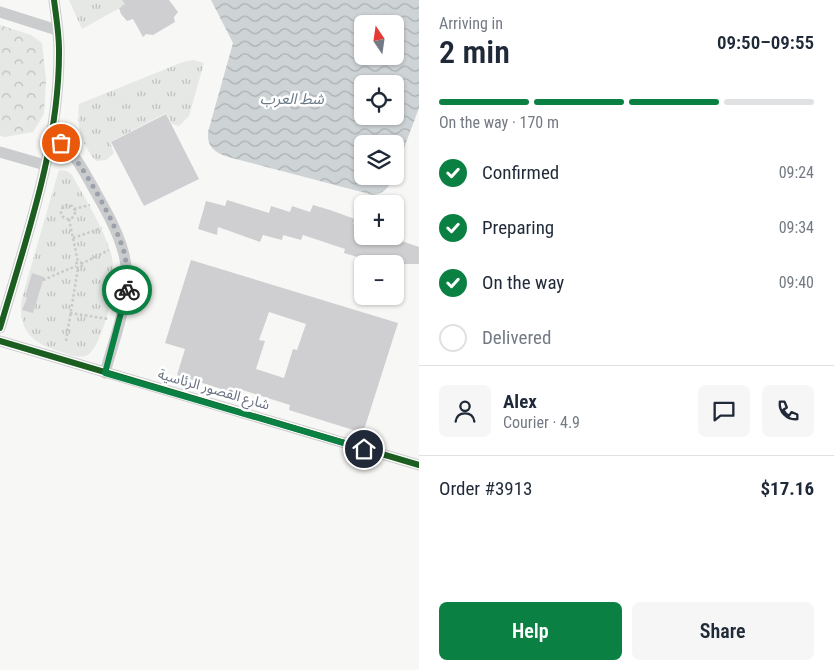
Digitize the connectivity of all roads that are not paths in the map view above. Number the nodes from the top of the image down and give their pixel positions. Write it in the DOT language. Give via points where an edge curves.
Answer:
graph roads {
  1 [pos="54,0"];
  2 [pos="0,12"];
  3 [pos="57,30"];
  4 [pos="50,139"];
  5 [pos="0,152"];
  6 [pos="45,165"];
  7 [pos="0,328"];
  8 [pos="0,341"];
  9 [pos="105,373"];
  10 [pos="419,465"];
  1 -- 3 [label="street"];
  2 -- 3 [label="street"];
  3 -- 4 [label="street" via="56,106"];
  4 -- 6 [label="street"];
  4 -- 9 [label="street" via="61,143 75,157 113,224 127,268 126,293"];
  5 -- 6 [label="street"];
  6 -- 7 [label="street"];
  8 -- 9 [label="street, شارع القصور الرئاسية"];
  9 -- 10 [label="street, شارع القصور الرئاسية"];
}
